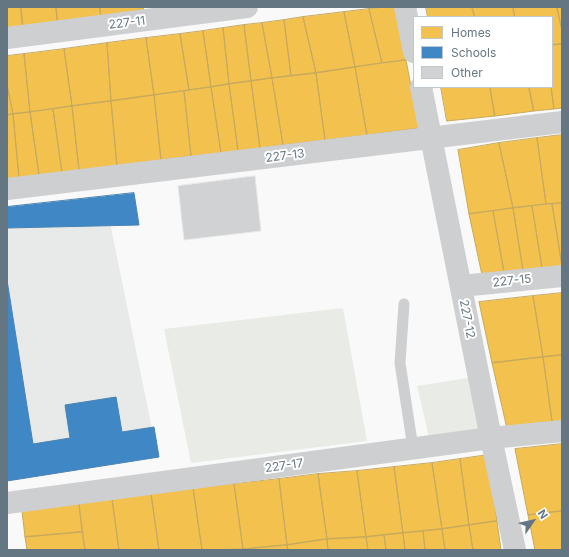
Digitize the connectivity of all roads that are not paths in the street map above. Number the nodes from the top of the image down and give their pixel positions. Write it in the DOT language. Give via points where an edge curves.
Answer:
graph roads {
  1 [pos="247,7"];
  2 [pos="405,7"];
  3 [pos="7,38"];
  4 [pos="413,47"];
  5 [pos="421,88"];
  6 [pos="562,122"];
  7 [pos="431,138"];
  8 [pos="7,189"];
  9 [pos="562,276"];
  10 [pos="461,286"];
  11 [pos="404,304"];
  12 [pos="562,431"];
  13 [pos="491,438"];
  14 [pos="413,448"];
  15 [pos="7,503"];
  16 [pos="515,550"];
  1 -- 3 [label="street, 227-11"];
  2 -- 4 [label="street"];
  5 -- 7 [label="street, 227-12"];
  6 -- 7 [label="street, 227-13"];
  7 -- 8 [label="street, 227-13"];
  7 -- 10 [label="street, 227-12"];
  9 -- 10 [label="street, 227-15"];
  10 -- 13 [label="street, 227-12"];
  11 -- 14 [label="lane" via="400,363"];
  12 -- 13 [label="street, 227-17"];
  13 -- 14 [label="street, 227-17"];
  13 -- 16 [label="street, 227-12"];
  14 -- 15 [label="street, 227-17"];
}
